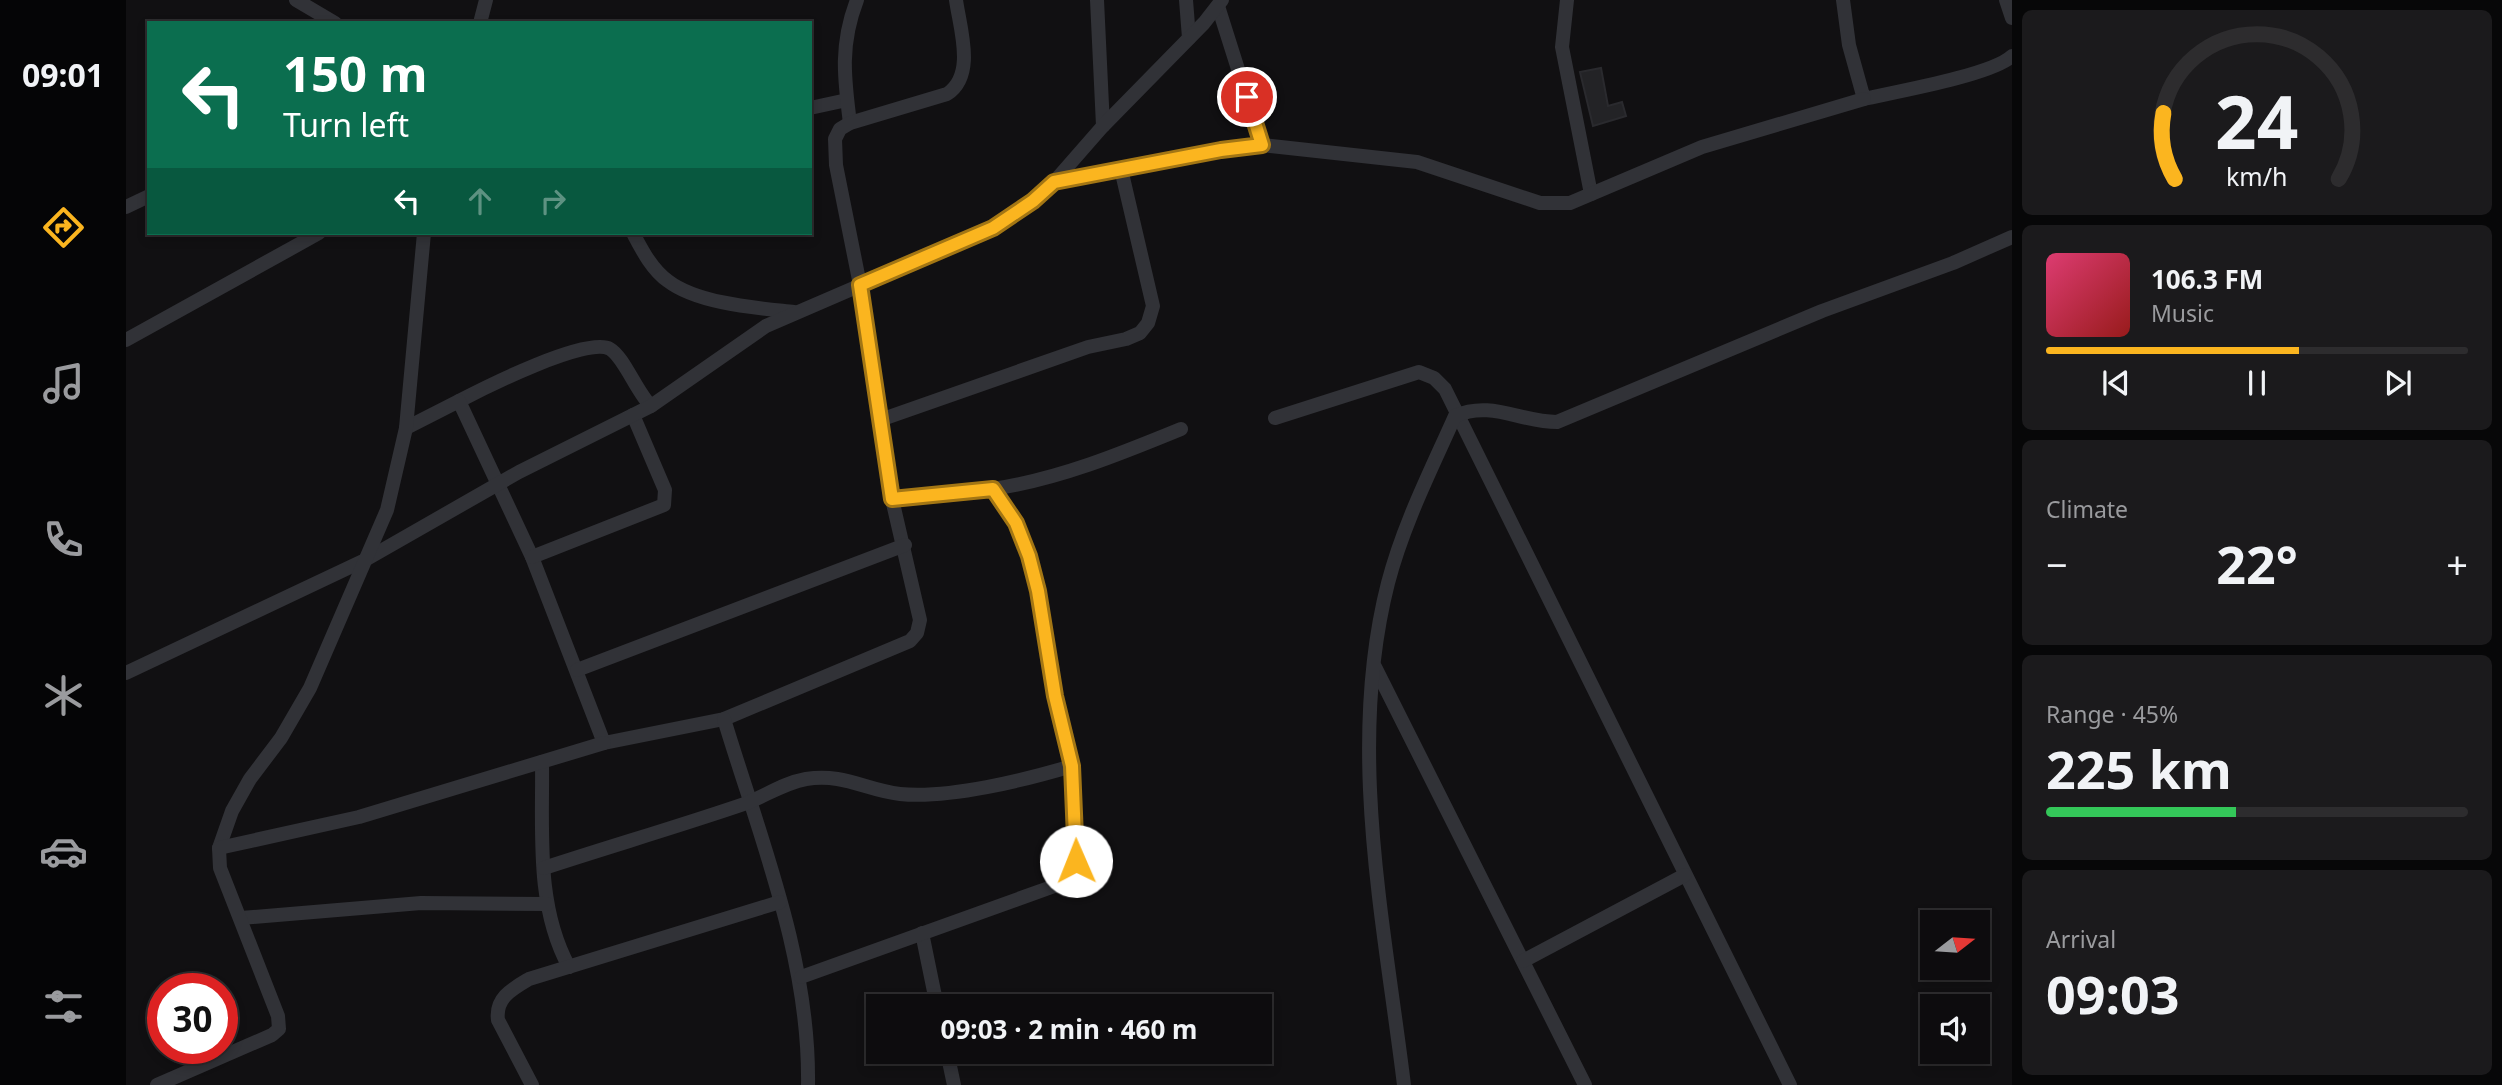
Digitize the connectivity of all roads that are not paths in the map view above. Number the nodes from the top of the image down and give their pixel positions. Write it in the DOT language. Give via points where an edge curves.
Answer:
graph roads {
  1 [pos="296,0"];
  2 [pos="486,0"];
  3 [pos="857,0"];
  4 [pos="956,0"];
  5 [pos="1097,0"];
  6 [pos="1186,0"];
  7 [pos="1567,0"];
  8 [pos="1843,0"];
  9 [pos="2006,0"];
  10 [pos="1220,3"];
  11 [pos="2012,18"];
  12 [pos="332,21"];
  13 [pos="481,21"];
  14 [pos="1189,38"];
  15 [pos="2012,58"];
  16 [pos="1864,99"];
  17 [pos="847,100"];
  18 [pos="812,108"];
  19 [pos="850,123"];
  20 [pos="1103,126"];
  21 [pos="1262,145"];
  22 [pos="1121,169"];
  23 [pos="1054,182"];
  24 [pos="1591,194"];
  25 [pos="147,197"];
  26 [pos="126,207"];
  27 [pos="315,235"];
  28 [pos="424,235"];
  29 [pos="634,235"];
  30 [pos="2012,237"];
  31 [pos="860,285"];
  32 [pos="796,312"];
  33 [pos="126,340"];
  34 [pos="459,401"];
  35 [pos="651,406"];
  36 [pos="633,415"];
  37 [pos="1455,416"];
  38 [pos="1275,418"];
  39 [pos="880,421"];
  40 [pos="406,428"];
  41 [pos="1181,429"];
  42 [pos="500,483"];
  43 [pos="993,489"];
  44 [pos="892,499"];
  45 [pos="905,545"];
  46 [pos="532,557"];
  47 [pos="365,560"];
  48 [pos="1374,666"];
  49 [pos="576,670"];
  50 [pos="126,673"];
  51 [pos="724,719"];
  52 [pos="604,743"];
  53 [pos="542,762"];
  54 [pos="1072,766"];
  55 [pos="749,802"];
  56 [pos="219,848"];
  57 [pos="544,868"];
  58 [pos="1685,875"];
  59 [pos="780,902"];
  60 [pos="547,904"];
  61 [pos="241,918"];
  62 [pos="922,933"];
  63 [pos="1523,961"];
  64 [pos="569,967"];
  65 [pos="801,977"];
  66 [pos="935,994"];
  67 [pos="950,1064"];
  68 [pos="157,1085"];
  69 [pos="532,1085"];
  70 [pos="808,1085"];
  71 [pos="954,1085"];
  72 [pos="1404,1085"];
  73 [pos="1585,1085"];
  74 [pos="1790,1085"];
  1 -- 12 [label="street"];
  2 -- 13 [label="street"];
  3 -- 17 [label="street" via="842,65"];
  4 -- 19 [label="street" via="964,61 957,88"];
  5 -- 20 [label="street"];
  6 -- 14 [label="street"];
  7 -- 24 [label="street" via="1562,47"];
  8 -- 16 [label="street"];
  9 -- 11 [label="street"];
  10 -- 14 [label="street"];
  10 -- 21 [label="street"];
  14 -- 20 [label="street"];
  15 -- 16 [label="street" via="1965,75"];
  16 -- 24 [label="street" via="1702,147"];
  17 -- 18 [label="street"];
  17 -- 19 [label="street"];
  19 -- 31 [label="street" via="835,139 836,165"];
  20 -- 23 [label="street"];
  21 -- 22 [label="street"];
  21 -- 24 [label="street" via="1417,162 1540,203 1570,203"];
  22 -- 23 [label="street"];
  22 -- 39 [label="street" via="1153,306 1140,333"];
  23 -- 31 [label="street" via="993,228"];
  25 -- 26 [label="street"];
  27 -- 33 [label="street"];
  28 -- 40 [label="street"];
  29 -- 32 [label="street" via="655,268 679,288 734,304"];
  30 -- 37 [label="street" via="1557,422 1486,408"];
  31 -- 32 [label="street"];
  31 -- 39 [label="street"];
  32 -- 35 [label="street" via="740,343"];
  34 -- 35 [label="street" via="550,360 600,347 617,356"];
  34 -- 40 [label="street"];
  34 -- 42 [label="street"];
  35 -- 36 [label="street"];
  36 -- 42 [label="street"];
  36 -- 46 [label="street" via="665,490 664,505"];
  37 -- 38 [label="street" via="1445,389 1419,372"];
  37 -- 48 [label="street" via="1405,531 1388,584"];
  37 -- 58 [label="street"];
  39 -- 44 [label="street"];
  40 -- 47 [label="street" via="387,510"];
  41 -- 43 [label="street" via="1103,460"];
  42 -- 46 [label="street"];
  42 -- 47 [label="street"];
  43 -- 44 [label="street"];
  43 -- 54 [label="street" via="1016,523 1029,556"];
  44 -- 45 [label="street"];
  45 -- 49 [label="street"];
  45 -- 51 [label="street" via="920,620 910,641"];
  46 -- 49 [label="street"];
  47 -- 50 [label="street"];
  47 -- 56 [label="street" via="310,688 250,779"];
  48 -- 63 [label="street"];
  48 -- 72 [label="street" via="1368,747"];
  49 -- 52 [label="street"];
  51 -- 52 [label="street"];
  51 -- 55 [label="street"];
  52 -- 53 [label="street"];
  53 -- 56 [label="street" via="359,817"];
  53 -- 57 [label="street"];
  54 -- 55 [label="street" via="1006,783 922,795 897,794 849,779 807,779"];
  54 -- 62 [label="street" via="1076,861 1068,881"];
  55 -- 57 [label="street"];
  55 -- 59 [label="street"];
  56 -- 61 [label="street" via="220,868"];
  57 -- 60 [label="street"];
  58 -- 63 [label="street"];
  58 -- 74 [label="street"];
  59 -- 64 [label="street"];
  59 -- 65 [label="street"];
  60 -- 61 [label="street" via="421,903"];
  60 -- 64 [label="street" via="553,933"];
  61 -- 68 [label="street" via="279,1029"];
  62 -- 65 [label="street"];
  62 -- 66 [label="street"];
  63 -- 73 [label="street"];
  64 -- 69 [label="street" via="529,979 503,997 497,1009 503,1034"];
  65 -- 70 [label="street"];
  67 -- 71 [label="street"];
}
